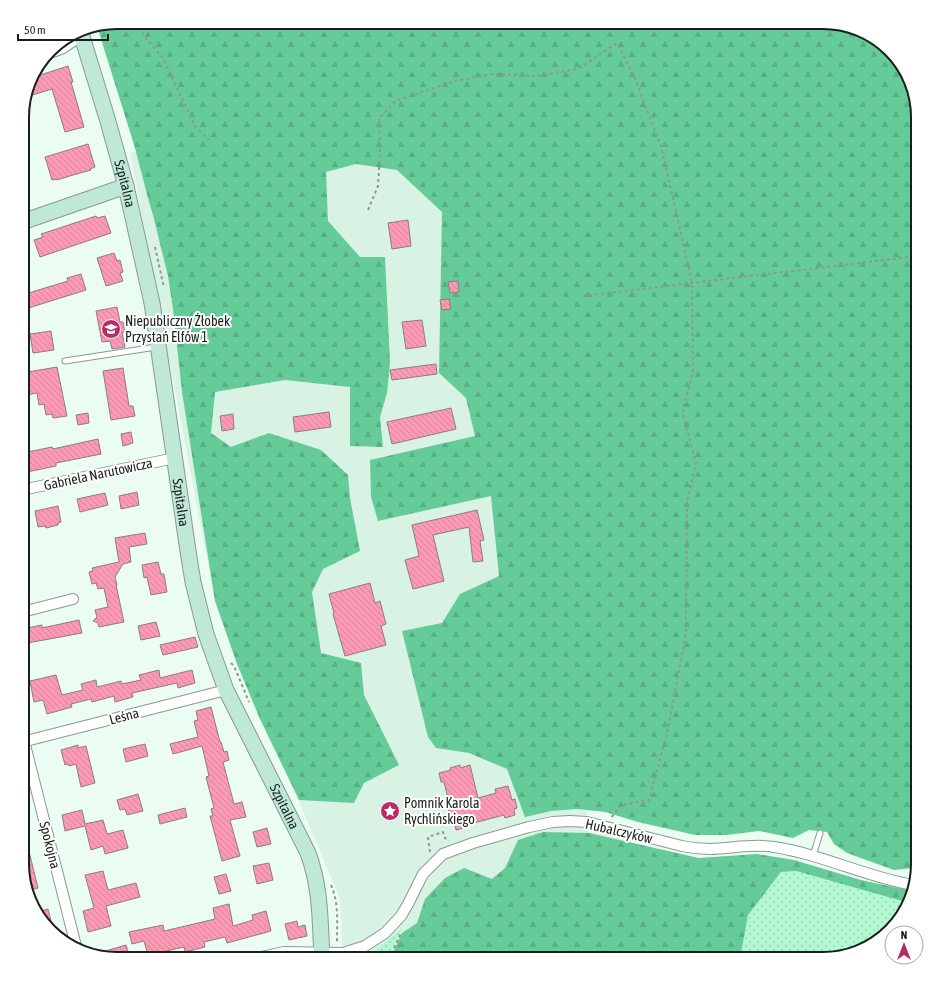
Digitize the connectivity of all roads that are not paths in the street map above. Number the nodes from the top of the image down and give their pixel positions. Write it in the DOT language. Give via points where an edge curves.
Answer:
graph roads {
  1 [pos="82,36"];
  2 [pos="80,37"];
  3 [pos="57,53"];
  4 [pos="126,186"];
  5 [pos="29,220"];
  6 [pos="159,346"];
  7 [pos="65,361"];
  8 [pos="175,458"];
  9 [pos="29,489"];
  10 [pos="73,599"];
  11 [pos="29,610"];
  12 [pos="226,690"];
  13 [pos="29,740"];
  14 [pos="29,765"];
  15 [pos="820,833"];
  16 [pos="813,856"];
  17 [pos="908,884"];
  18 [pos="75,941"];
  19 [pos="322,952"];
  20 [pos="346,952"];
  1 -- 4 [label="street, Szpitalna"];
  2 -- 3 [label="lane"];
  4 -- 5 [label="street"];
  4 -- 6 [label="street, Szpitalna"];
  6 -- 7 [label="lane"];
  6 -- 8 [label="street, Szpitalna"];
  8 -- 9 [label="street, Gabriela Narutowicza"];
  8 -- 12 [label="street, Szpitalna" via="193,582 206,634"];
  10 -- 11 [label="street"];
  12 -- 13 [label="street, Leśna"];
  12 -- 19 [label="street, Szpitalna" via="308,852 314,869 319,901"];
  14 -- 18 [label="street, Spokojna"];
  15 -- 16 [label="lane"];
  16 -- 17 [label="street, Hubalczyków"];
  16 -- 20 [label="street, Hubalczyków" via="759,845 694,848 587,822 552,822 463,846 443,854 417,883 401,916 385,933 365,946"];
}
